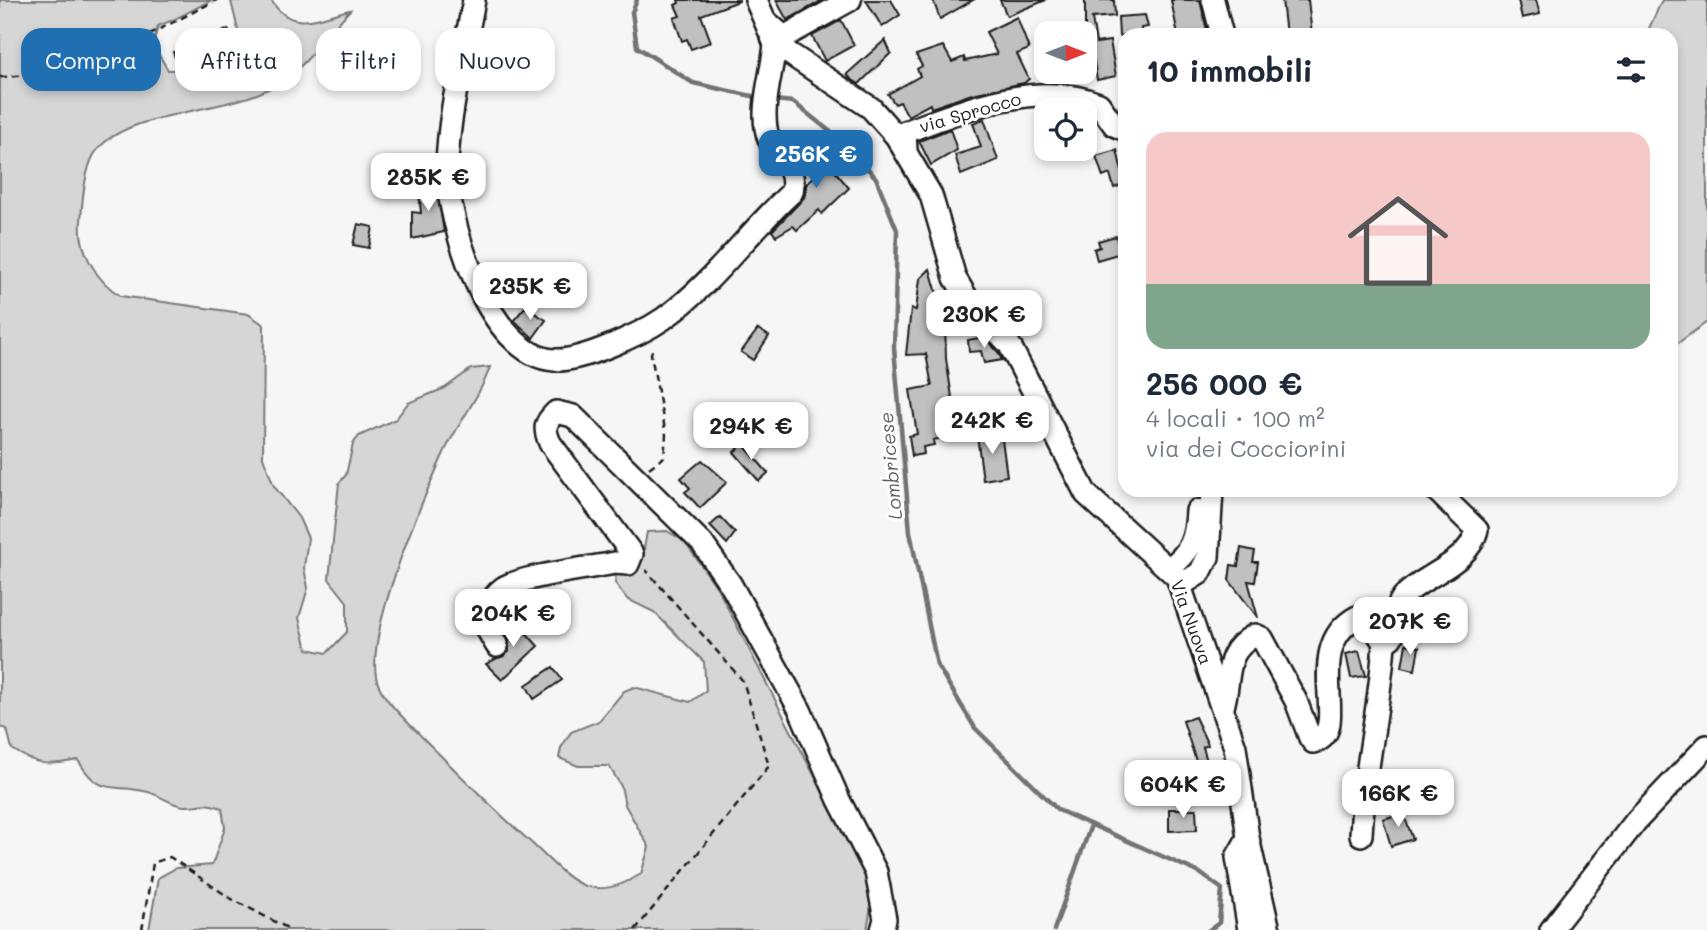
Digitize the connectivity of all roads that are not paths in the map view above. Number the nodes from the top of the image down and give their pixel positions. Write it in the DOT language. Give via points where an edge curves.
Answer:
graph roads {
  1 [pos="474,0"];
  2 [pos="850,0"];
  3 [pos="1213,0"];
  4 [pos="761,10"];
  5 [pos="1220,28"];
  6 [pos="775,44"];
  7 [pos="1118,127"];
  8 [pos="906,151"];
  9 [pos="1199,497"];
  10 [pos="1212,497"];
  11 [pos="1444,497"];
  12 [pos="1175,576"];
  13 [pos="1384,643"];
  14 [pos="497,646"];
  15 [pos="1223,707"];
  16 [pos="1707,746"];
  17 [pos="1361,835"];
  18 [pos="1248,838"];
  19 [pos="882,930"];
  20 [pos="1249,930"];
  21 [pos="1269,930"];
  22 [pos="1551,930"];
  1 -- 6 [label="street" via="447,169 457,225 484,304 521,344 539,357 554,360 574,358 661,320 688,299 792,192 792,172 768,138 767,101"];
  2 -- 4 [label="street" via="784,37"];
  3 -- 5 [label="street"];
  4 -- 6 [label="street"];
  6 -- 8 [label="street, Via Nuova" via="871,108"];
  7 -- 8 [label="street, via Sprocco" via="1099,104 1039,93 946,116 905,132"];
  8 -- 12 [label="street, Via Nuova" via="931,195 956,278 971,305 1009,344 1086,494"];
  9 -- 12 [label="street" via="1192,541"];
  10 -- 12 [label="street" via="1208,558 1200,573"];
  11 -- 13 [label="street" via="1477,530 1475,540 1464,554 1402,598 1394,632"];
  12 -- 15 [label="street, Via Nuova"];
  13 -- 15 [label="street" via="1366,619 1357,617 1336,633 1328,662 1327,734 1318,741 1310,738 1296,701 1262,638 1255,635 1240,643 1230,658"];
  13 -- 17 [label="street"];
  14 -- 19 [label="street" via="485,627 489,603 503,588 628,564 632,554 550,443 547,420 556,412 573,416 702,543 731,585 775,664 876,872 885,919"];
  15 -- 18 [label="street, Via Nuova" via="1236,747"];
  16 -- 22 [label="street" via="1636,821"];
  18 -- 20 [label="street" via="1237,857"];
  18 -- 21 [label="street, Via Nuova"];
}
